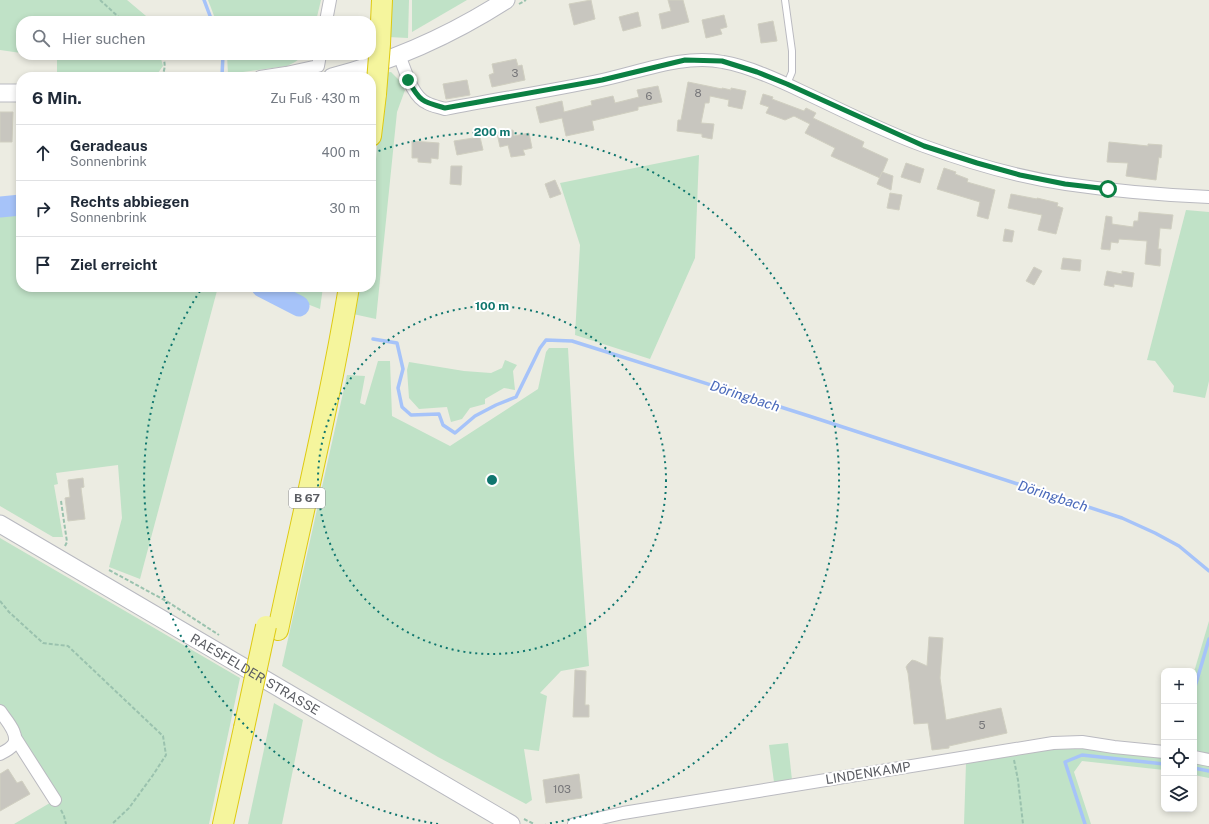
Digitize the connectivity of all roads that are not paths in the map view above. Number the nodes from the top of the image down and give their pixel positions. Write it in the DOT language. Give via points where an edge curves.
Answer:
graph roads {
  1 [pos="330,0"];
  2 [pos="368,0"];
  3 [pos="382,0"];
  4 [pos="506,0"];
  5 [pos="785,0"];
  6 [pos="327,16"];
  7 [pos="367,16"];
  8 [pos="376,33"];
  9 [pos="399,55"];
  10 [pos="319,60"];
  11 [pos="370,60"];
  12 [pos="374,60"];
  13 [pos="291,72"];
  14 [pos="351,72"];
  15 [pos="366,72"];
  16 [pos="374,72"];
  17 [pos="787,84"];
  18 [pos="0,93"];
  19 [pos="16,93"];
  20 [pos="1209,197"];
  21 [pos="335,292"];
  22 [pos="349,292"];
  23 [pos="0,524"];
  24 [pos="272,628"];
  25 [pos="0,711"];
  26 [pos="250,729"];
  27 [pos="16,739"];
  28 [pos="1161,752"];
  29 [pos="0,754"];
  30 [pos="1197,758"];
  31 [pos="1209,760"];
  32 [pos="55,800"];
  33 [pos="223,824"];
  34 [pos="237,824"];
  35 [pos="510,824"];
  36 [pos="574,824"];
  1 -- 6 [label="street"];
  2 -- 7 [label="highway"];
  3 -- 8 [label="highway"];
  4 -- 9 [label="main road" via="454,30"];
  5 -- 17 [label="lane" via="792,51 792,72"];
  9 -- 14 [label="main road"];
  9 -- 17 [label="street" via="415,93 426,103 445,108 602,80 685,60 722,61"];
  10 -- 13 [label="street" via="318,66"];
  11 -- 15 [label="highway"];
  12 -- 16 [label="highway, bridge"];
  17 -- 20 [label="street" via="924,146 1020,175 1065,184 1150,194"];
  18 -- 19 [label="main road"];
  21 -- 24 [label="highway, B 67"];
  22 -- 24 [label="highway, B 67" via="326,412"];
  23 -- 35 [label="main road, RAESFELDER STRASSE"];
  24 -- 26 [label="highway, B 67"];
  25 -- 27 [label="street" via="15,733"];
  26 -- 33 [label="highway, B 67"];
  26 -- 34 [label="highway, B 67"];
  27 -- 29 [label="street" via="15,744"];
  27 -- 32 [label="street"];
  28 -- 36 [label="street, LINDENKAMP" via="1082,742 1053,744 623,813"];
  30 -- 31 [label="street"];
}
